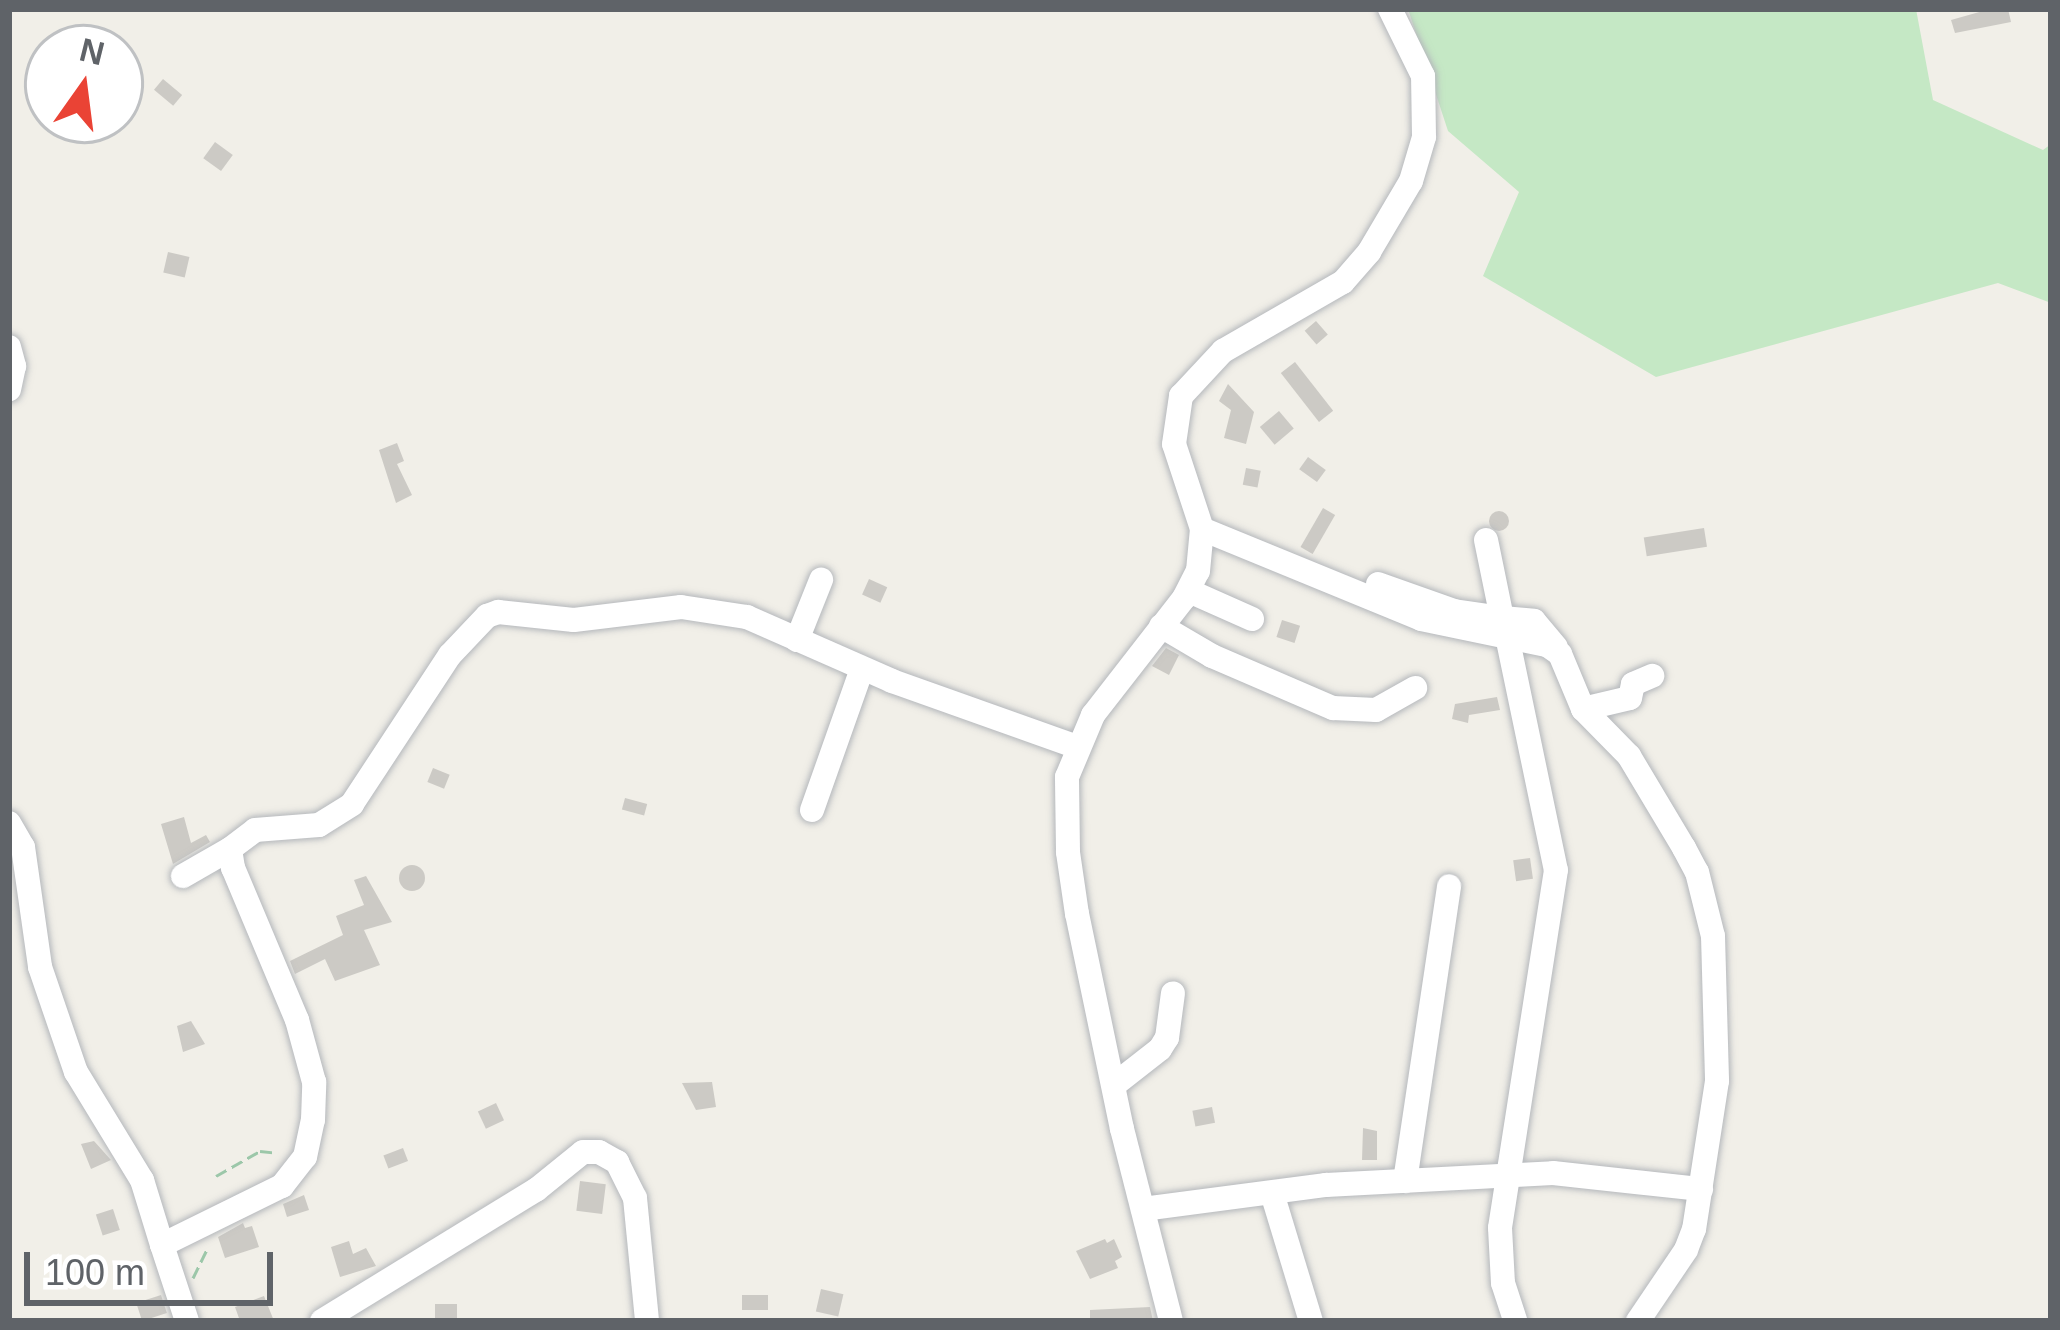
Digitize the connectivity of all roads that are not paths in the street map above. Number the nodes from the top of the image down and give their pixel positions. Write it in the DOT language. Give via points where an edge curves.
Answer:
graph roads {
  1 [pos="1390,9"];
  2 [pos="9,347"];
  3 [pos="9,389"];
  4 [pos="1202,529"];
  5 [pos="1486,541"];
  6 [pos="1316,560"];
  7 [pos="821,580"];
  8 [pos="1189,591"];
  9 [pos="1252,619"];
  10 [pos="1161,626"];
  11 [pos="1505,627"];
  12 [pos="797,640"];
  13 [pos="862,669"];
  14 [pos="1652,676"];
  15 [pos="1414,688"];
  16 [pos="1583,709"];
  17 [pos="1078,746"];
  18 [pos="812,810"];
  19 [pos="9,823"];
  20 [pos="230,848"];
  21 [pos="183,876"];
  22 [pos="1448,886"];
  23 [pos="1173,993"];
  24 [pos="1114,1084"];
  25 [pos="1507,1176"];
  26 [pos="1405,1181"];
  27 [pos="1701,1189"];
  28 [pos="1272,1193"];
  29 [pos="1143,1209"];
  30 [pos="162,1245"];
  31 [pos="188,1321"];
  32 [pos="322,1321"];
  33 [pos="646,1321"];
  34 [pos="1171,1321"];
  35 [pos="1311,1321"];
  36 [pos="1515,1321"];
  37 [pos="1638,1321"];
  1 -- 4 [label="street" via="1423,76 1417,166 1343,282 1223,351 1180,396 1174,444"];
  2 -- 3 [label="street"];
  4 -- 8 [label="street"];
  4 -- 11 [label="street" via="1421,619"];
  5 -- 11 [label="street"];
  6 -- 11 [label="street"];
  7 -- 12 [label="street"];
  8 -- 9 [label="street"];
  8 -- 10 [label="street"];
  10 -- 15 [label="street" via="1333,708 1376,710"];
  10 -- 17 [label="street"];
  11 -- 16 [label="street" via="1560,654"];
  11 -- 25 [label="street" via="1556,870"];
  12 -- 13 [label="street"];
  12 -- 20 [label="street" via="709,608 574,620 487,616 450,655 352,804 319,825 255,830"];
  13 -- 17 [label="street"];
  13 -- 18 [label="street"];
  14 -- 16 [label="street" via="1633,684 1630,698"];
  16 -- 27 [label="street" via="1629,756 1697,872 1706,902 1716,965 1717,1082"];
  17 -- 24 [label="street" via="1067,777 1068,852"];
  19 -- 30 [label="street" via="23,847 40,967 76,1072 142,1180"];
  20 -- 21 [label="street"];
  20 -- 30 [label="street" via="297,1020 314,1082 313,1120 295,1173"];
  22 -- 26 [label="street"];
  23 -- 24 [label="street" via="1160,1049"];
  24 -- 29 [label="street"];
  25 -- 26 [label="street"];
  25 -- 27 [label="street" via="1595,1174"];
  25 -- 36 [label="street" via="1499,1255"];
  26 -- 28 [label="street"];
  27 -- 37 [label="street" via="1686,1250"];
  28 -- 29 [label="street"];
  28 -- 35 [label="street"];
  29 -- 34 [label="street"];
  30 -- 31 [label="street"];
  32 -- 33 [label="street" via="536,1190 583,1152 617,1162 635,1198"];
}
